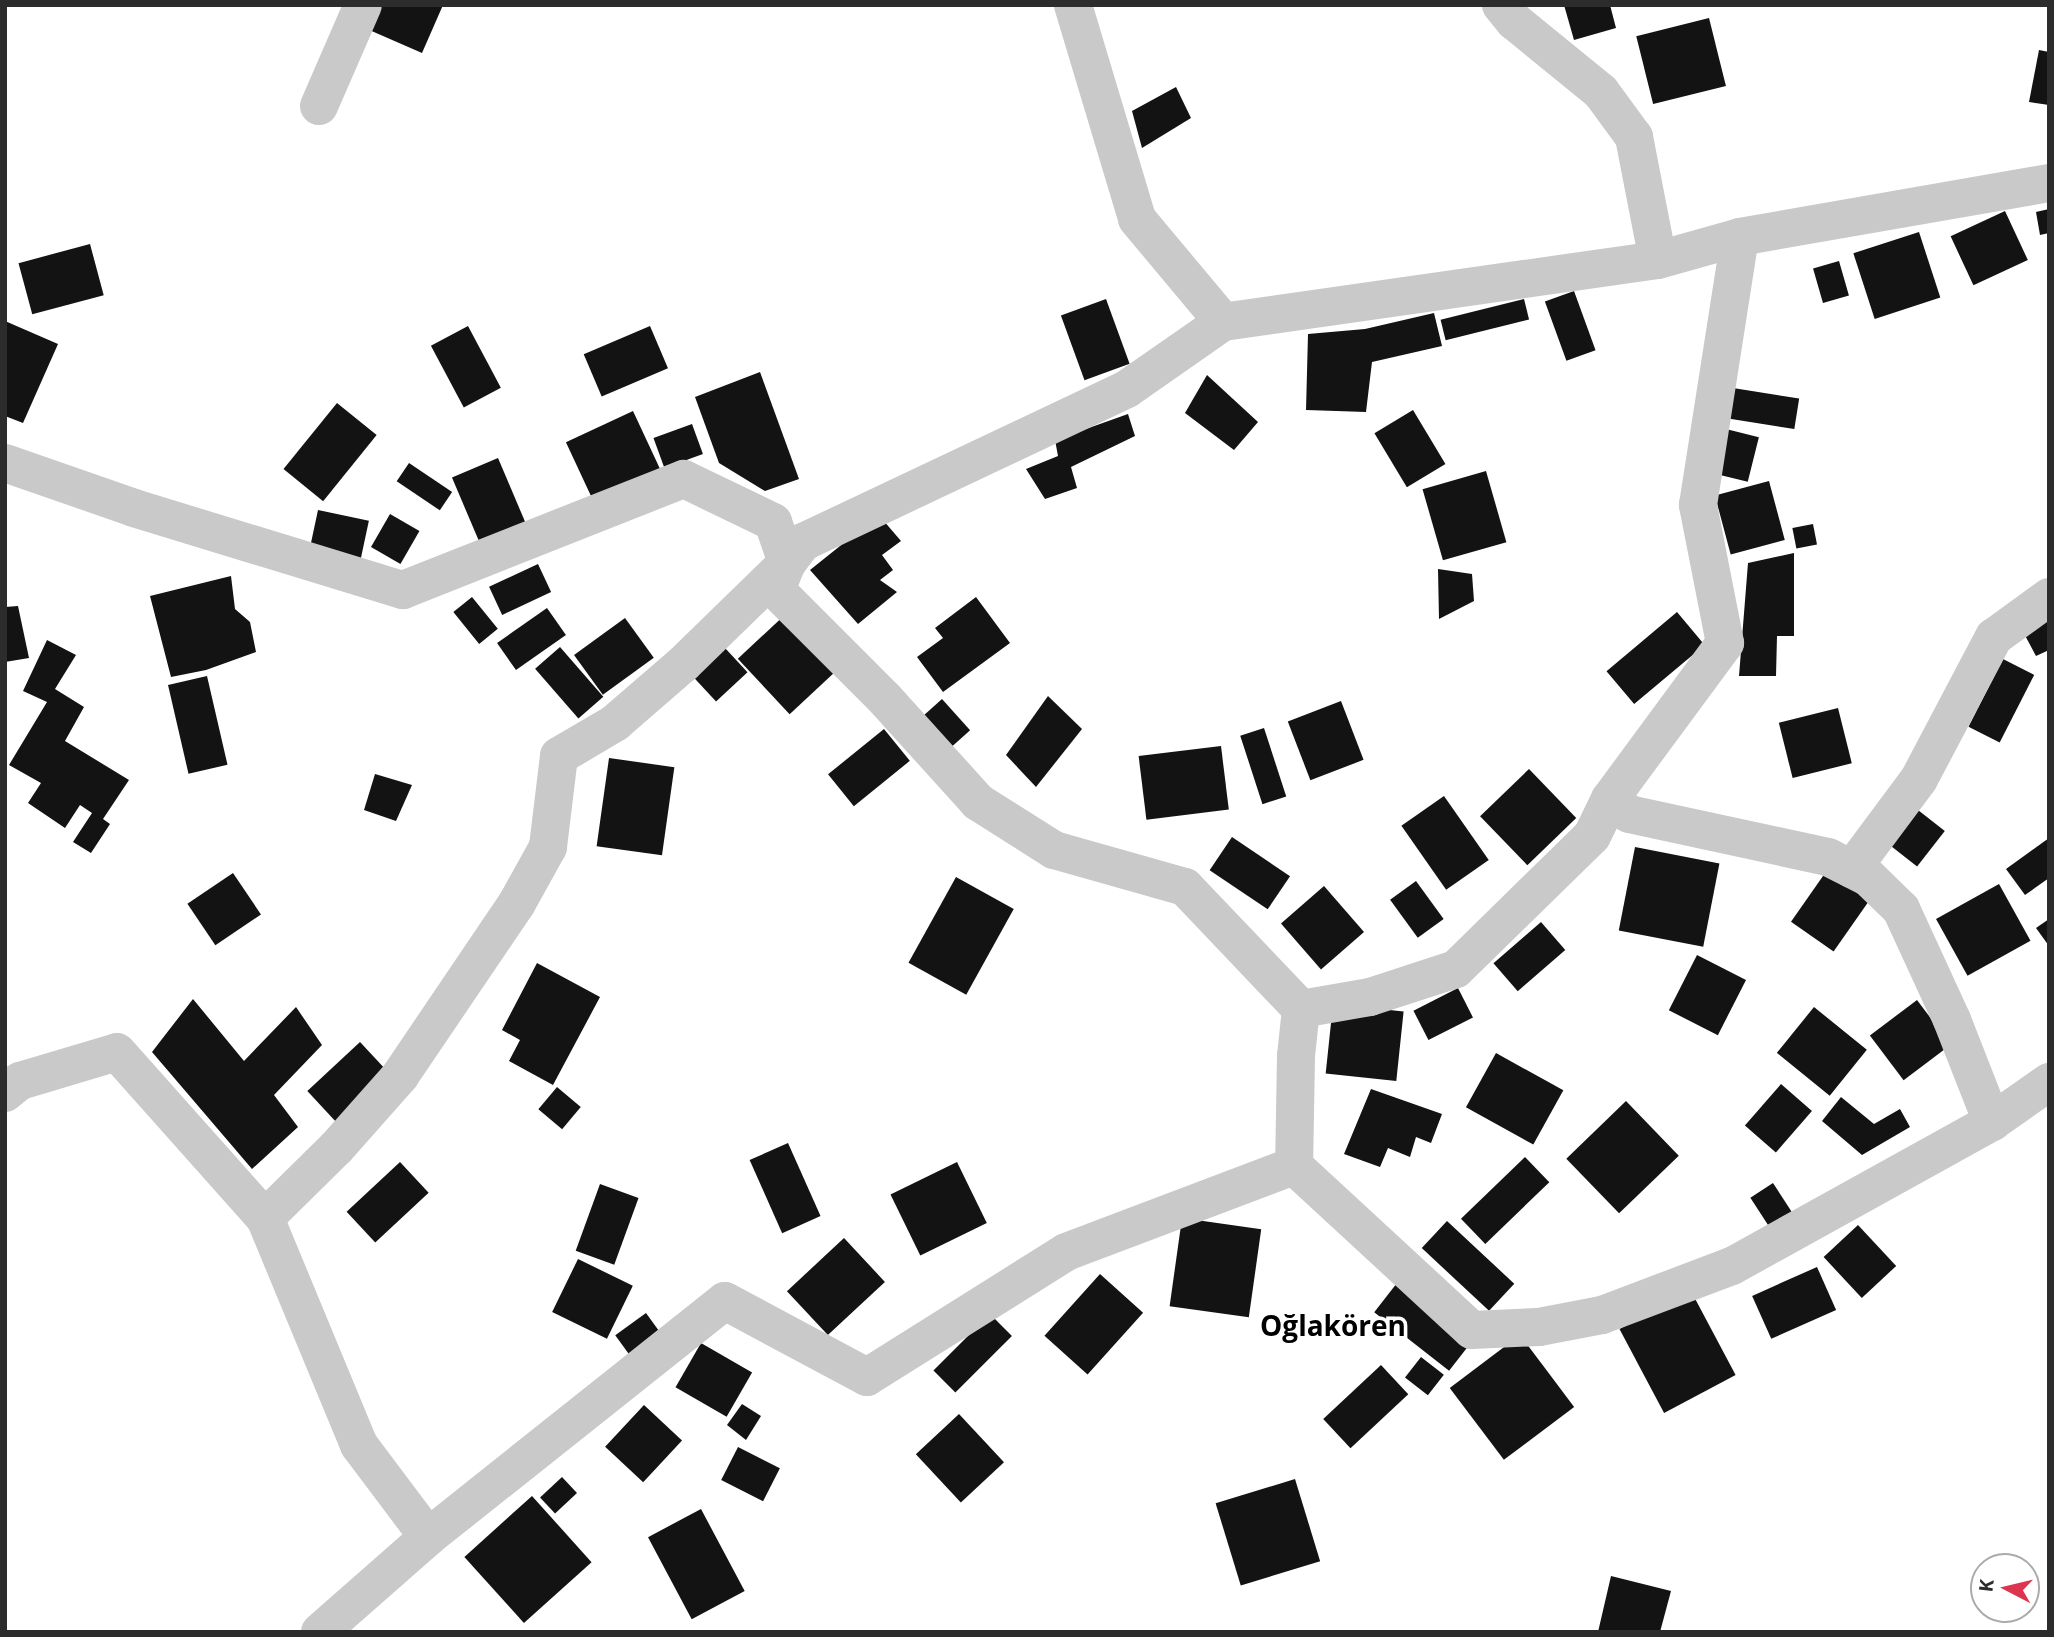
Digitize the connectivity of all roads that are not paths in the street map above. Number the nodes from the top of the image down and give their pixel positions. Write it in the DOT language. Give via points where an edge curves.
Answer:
graph roads {
  1 [pos="363,5"];
  2 [pos="1073,5"];
  3 [pos="1501,5"];
  4 [pos="319,106"];
  5 [pos="2049,183"];
  6 [pos="1740,237"];
  7 [pos="1658,260"];
  8 [pos="1223,322"];
  9 [pos="5,463"];
  10 [pos="787,563"];
  11 [pos="2049,597"];
  12 [pos="1610,799"];
  13 [pos="1852,869"];
  14 [pos="1301,1009"];
  15 [pos="2049,1082"];
  16 [pos="5,1093"];
  17 [pos="1992,1122"];
  18 [pos="1294,1167"];
  19 [pos="265,1218"];
  20 [pos="428,1538"];
  21 [pos="320,1632"];
  1 -- 4 [label="street"];
  2 -- 8 [label="street" via="1137,219"];
  3 -- 7 [label="street" via="1514,21 1601,92 1634,138"];
  5 -- 6 [label="street"];
  6 -- 7 [label="street"];
  6 -- 12 [label="street" via="1698,505 1725,643"];
  7 -- 8 [label="street"];
  8 -- 10 [label="street" via="1127,389 803,542"];
  9 -- 10 [label="street" via="134,508 402,590 684,479 773,522"];
  10 -- 14 [label="street" via="776,590 885,699 978,802 1054,850 1185,887"];
  10 -- 19 [label="street" via="615,723 559,755 548,847 517,903 400,1076 337,1148"];
  11 -- 13 [label="street" via="1994,637 1919,779"];
  12 -- 13 [label="street" via="1629,814 1828,857"];
  12 -- 14 [label="street" via="1592,836 1456,969 1370,997"];
  13 -- 17 [label="street" via="1869,878 1901,909"];
  14 -- 18 [label="street"];
  15 -- 17 [label="street"];
  16 -- 19 [label="street" via="20,1081 117,1052"];
  17 -- 18 [label="street" via="1732,1266 1602,1315 1539,1328 1472,1331"];
  18 -- 20 [label="street" via="1066,1252 867,1377 724,1301"];
  19 -- 20 [label="street" via="359,1445"];
  20 -- 21 [label="street"];
}
